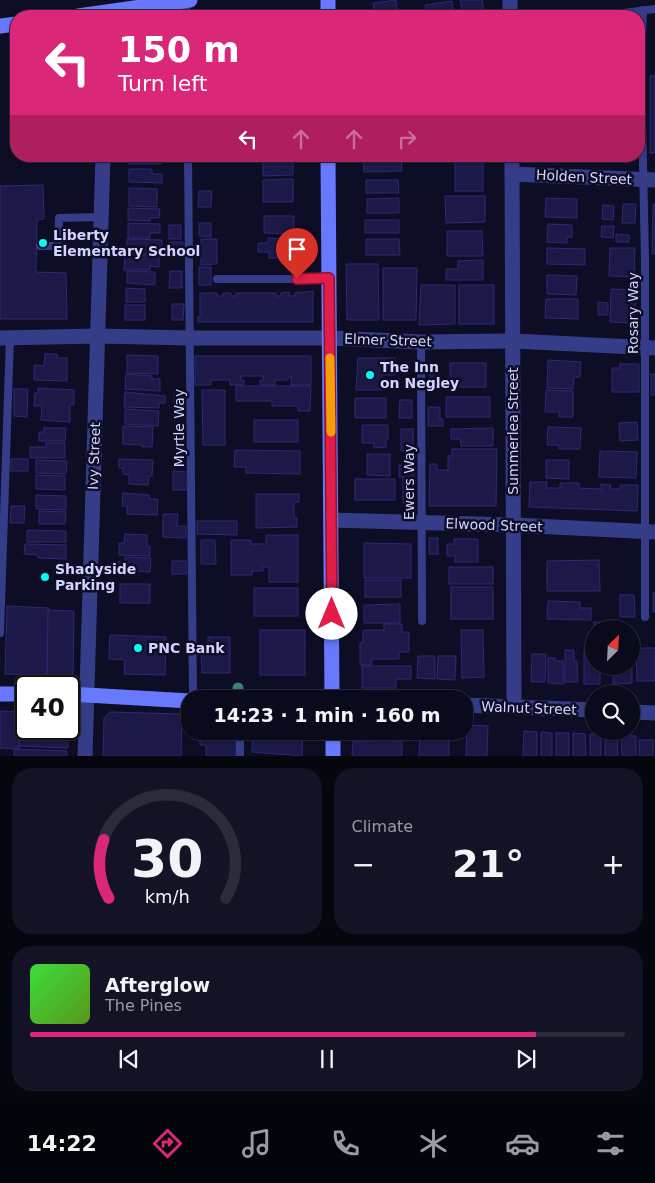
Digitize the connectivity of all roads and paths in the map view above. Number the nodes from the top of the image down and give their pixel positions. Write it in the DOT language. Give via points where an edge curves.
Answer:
graph roads {
  1 [pos="186,0"];
  2 [pos="190,0"];
  3 [pos="126,5"];
  4 [pos="655,9"];
  5 [pos="643,10"];
  6 [pos="645,153"];
  7 [pos="103,162"];
  8 [pos="188,162"];
  9 [pos="328,162"];
  10 [pos="512,162"];
  11 [pos="512,174"];
  12 [pos="650,180"];
  13 [pos="101,217"];
  14 [pos="40,246"];
  15 [pos="329,278"];
  16 [pos="217,279"];
  17 [pos="98,336"];
  18 [pos="5,338"];
  19 [pos="190,338"];
  20 [pos="330,338"];
  21 [pos="513,341"];
  22 [pos="421,342"];
  23 [pos="650,348"];
  24 [pos="332,520"];
  25 [pos="422,522"];
  26 [pos="514,525"];
  27 [pos="651,532"];
  28 [pos="646,617"];
  29 [pos="422,621"];
  30 [pos="0,633"];
  31 [pos="191,690"];
  32 [pos="332,690"];
  33 [pos="0,694"];
  34 [pos="15,694"];
  35 [pos="80,694"];
  36 [pos="87,694"];
  37 [pos="181,699"];
  38 [pos="473,705"];
  39 [pos="514,706"];
  40 [pos="585,710"];
  41 [pos="640,712"];
  42 [pos="655,713"];
  43 [pos="240,740"];
  44 [pos="333,740"];
  45 [pos="85,756"];
  46 [pos="240,756"];
  47 [pos="333,756"];
  1 -- 2 [label="street"];
  1 -- 3 [label="street"];
  4 -- 5 [label="lane"];
  6 -- 12 [label="lane, Rosary Way"];
  7 -- 13 [label="street, Ivy Street"];
  8 -- 19 [label="lane, Myrtle Way"];
  9 -- 15 [label="street"];
  10 -- 11 [label="street, Summerlea Street"];
  11 -- 12 [label="street, Holden Street"];
  11 -- 21 [label="street, Summerlea Street"];
  12 -- 23 [label="lane, Rosary Way"];
  13 -- 14 [label="lane" via="60,218 58,246"];
  13 -- 17 [label="street, Ivy Street"];
  15 -- 16 [label="lane"];
  15 -- 20 [label="street"];
  17 -- 18 [label="street, Elmer Street"];
  17 -- 19 [label="street, Elmer Street"];
  17 -- 36 [label="street, Ivy Street"];
  18 -- 30 [label="lane"];
  19 -- 20 [label="street, Elmer Street"];
  19 -- 31 [label="lane, Myrtle Way"];
  20 -- 22 [label="street, Elmer Street"];
  20 -- 24 [label="street"];
  21 -- 22 [label="street, Elmer Street"];
  21 -- 23 [label="street, Elmer Street"];
  21 -- 26 [label="street, Summerlea Street"];
  22 -- 25 [label="lane, Ewers Way"];
  23 -- 27 [label="lane, Rosary Way"];
  24 -- 25 [label="street, Elwood Street"];
  24 -- 32 [label="street"];
  25 -- 26 [label="street, Elwood Street"];
  25 -- 29 [label="lane, Ewers Way"];
  26 -- 27 [label="street, Elwood Street"];
  26 -- 39 [label="street, Summerlea Street"];
  27 -- 28 [label="lane, Rosary Way"];
  33 -- 34 [label="street"];
  35 -- 36 [label="street"];
  36 -- 37 [label="street"];
  36 -- 45 [label="street, Ivy Street"];
  38 -- 39 [label="street, Walnut Street"];
  39 -- 40 [label="street, Walnut Street"];
  41 -- 42 [label="street"];
  43 -- 46 [label="lane"];
  44 -- 47 [label="street"];
}
